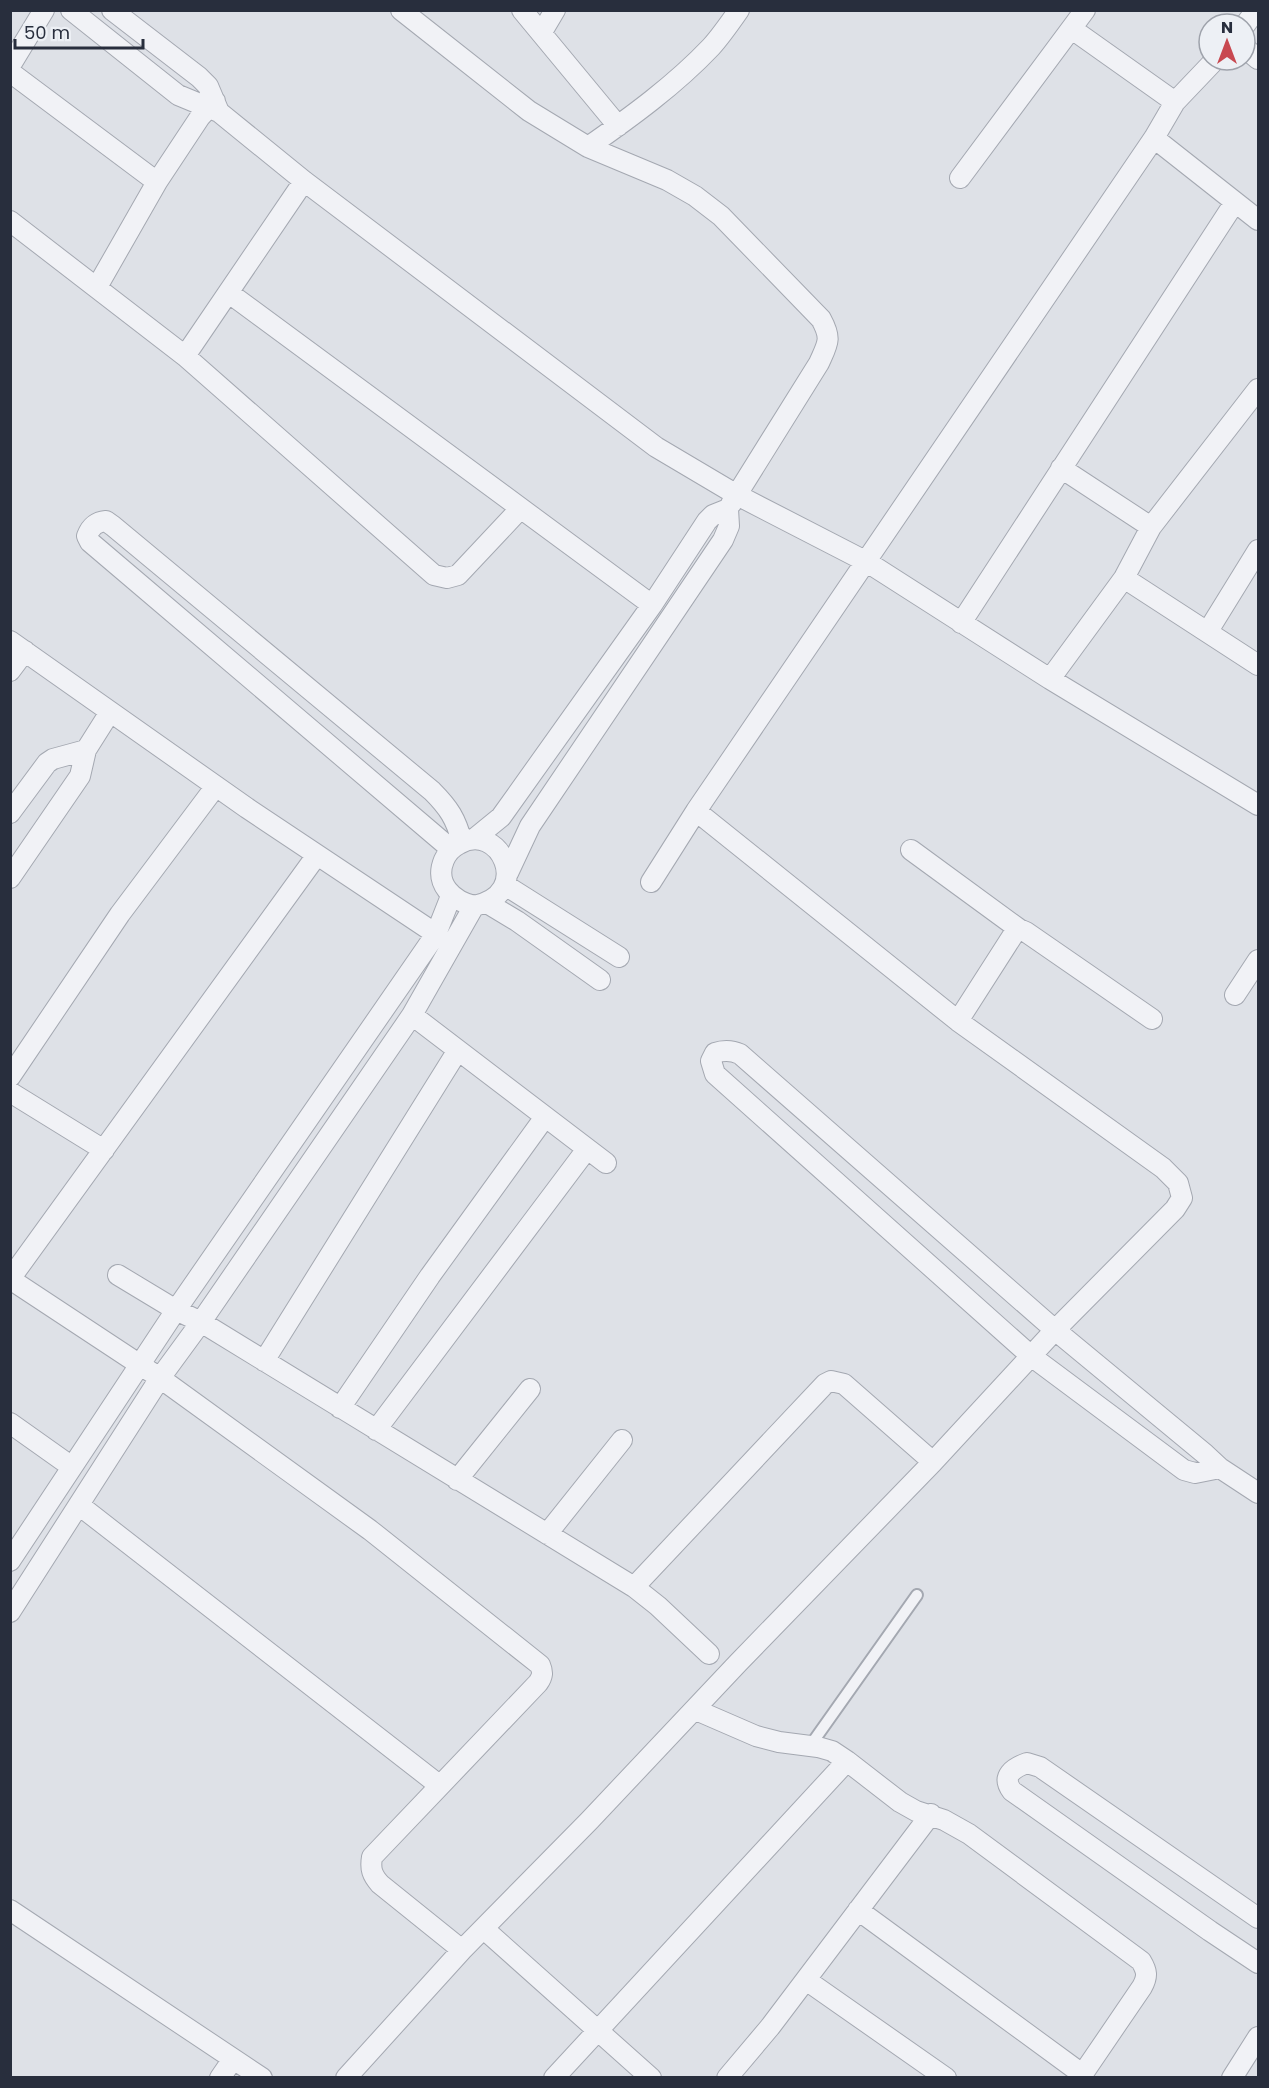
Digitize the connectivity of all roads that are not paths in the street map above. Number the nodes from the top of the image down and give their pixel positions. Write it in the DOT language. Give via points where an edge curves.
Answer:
graph roads {
  1 [pos="44,10"];
  2 [pos="71,10"];
  3 [pos="112,10"];
  4 [pos="401,10"];
  5 [pos="522,10"];
  6 [pos="555,10"];
  7 [pos="739,10"];
  8 [pos="1085,10"];
  9 [pos="1072,29"];
  10 [pos="542,32"];
  11 [pos="10,66"];
  12 [pos="10,72"];
  13 [pos="1204,72"];
  14 [pos="1175,102"];
  15 [pos="214,107"];
  16 [pos="618,126"];
  17 [pos="1154,138"];
  18 [pos="588,147"];
  19 [pos="960,178"];
  20 [pos="304,181"];
  21 [pos="157,182"];
  22 [pos="1235,202"];
  23 [pos="1258,220"];
  24 [pos="10,221"];
  25 [pos="97,287"];
  26 [pos="229,293"];
  27 [pos="185,356"];
  28 [pos="1258,389"];
  29 [pos="1061,468"];
  30 [pos="733,502"];
  31 [pos="520,509"];
  32 [pos="1151,527"];
  33 [pos="1258,550"];
  34 [pos="867,562"];
  35 [pos="1124,578"];
  36 [pos="652,604"];
  37 [pos="961,623"];
  38 [pos="1208,631"];
  39 [pos="18,646"];
  40 [pos="1258,664"];
  41 [pos="10,670"];
  42 [pos="1050,679"];
  43 [pos="110,712"];
  44 [pos="86,750"];
  45 [pos="216,786"];
  46 [pos="1258,805"];
  47 [pos="696,811"];
  48 [pos="10,813"];
  49 [pos="462,844"];
  50 [pos="911,850"];
  51 [pos="317,855"];
  52 [pos="10,878"];
  53 [pos="507,879"];
  54 [pos="651,882"];
  55 [pos="451,896"];
  56 [pos="481,904"];
  57 [pos="1019,929"];
  58 [pos="436,934"];
  59 [pos="619,957"];
  60 [pos="1258,960"];
  61 [pos="600,980"];
  62 [pos="1235,995"];
  63 [pos="412,1015"];
  64 [pos="1152,1019"];
  65 [pos="958,1021"];
  66 [pos="458,1050"];
  67 [pos="10,1077"];
  68 [pos="10,1092"];
  69 [pos="545,1117"];
  70 [pos="587,1149"];
  71 [pos="104,1150"];
  72 [pos="606,1163"];
  73 [pos="118,1275"];
  74 [pos="176,1310"];
  75 [pos="201,1322"];
  76 [pos="1055,1330"];
  77 [pos="1031,1356"];
  78 [pos="264,1361"];
  79 [pos="140,1365"];
  80 [pos="160,1378"];
  81 [pos="530,1389"];
  82 [pos="340,1408"];
  83 [pos="10,1423"];
  84 [pos="376,1430"];
  85 [pos="622,1440"];
  86 [pos="933,1462"];
  87 [pos="72,1467"];
  88 [pos="1220,1468"];
  89 [pos="457,1480"];
  90 [pos="1258,1493"];
  91 [pos="79,1505"];
  92 [pos="547,1534"];
  93 [pos="10,1561"];
  94 [pos="634,1587"];
  95 [pos="918,1595"];
  96 [pos="10,1612"];
  97 [pos="710,1654"];
  98 [pos="696,1710"];
  99 [pos="810,1746"];
  100 [pos="847,1761"];
  101 [pos="439,1785"];
  102 [pos="931,1814"];
  103 [pos="10,1910"];
  104 [pos="858,1910"];
  105 [pos="1258,1918"];
  106 [pos="483,1929"];
  107 [pos="462,1950"];
  108 [pos="1258,1963"];
  109 [pos="806,1980"];
  110 [pos="599,2030"];
  111 [pos="1258,2037"];
  112 [pos="233,2059"];
  113 [pos="1081,2076"];
  114 [pos="729,2077"];
  115 [pos="220,2078"];
  116 [pos="262,2078"];
  117 [pos="346,2078"];
  118 [pos="554,2078"];
  119 [pos="651,2078"];
  120 [pos="946,2078"];
  121 [pos="1232,2078"];
  1 -- 11 [label="street"];
  2 -- 15 [label="street" via="178,94"];
  3 -- 15 [label="street" via="199,76"];
  4 -- 18 [label="street" via="529,111"];
  5 -- 10 [label="street"];
  6 -- 10 [label="street"];
  7 -- 16 [label="street" via="691,67"];
  8 -- 9 [label="street"];
  9 -- 14 [label="street"];
  9 -- 19 [label="street"];
  10 -- 16 [label="street"];
  12 -- 21 [label="street"];
  13 -- 14 [label="street"];
  14 -- 17 [label="street"];
  15 -- 20 [label="street"];
  15 -- 21 [label="street"];
  16 -- 18 [label="street"];
  17 -- 22 [label="street"];
  17 -- 34 [label="street"];
  18 -- 30 [label="street" via="667,180 721,216 821,319 828,333 819,363"];
  20 -- 26 [label="street"];
  20 -- 30 [label="street"];
  21 -- 25 [label="street"];
  22 -- 23 [label="street"];
  22 -- 29 [label="street"];
  24 -- 25 [label="street"];
  25 -- 27 [label="street"];
  26 -- 27 [label="street"];
  26 -- 31 [label="street"];
  27 -- 31 [label="street" via="434,575 458,575"];
  28 -- 32 [label="street"];
  29 -- 32 [label="street"];
  29 -- 37 [label="street"];
  30 -- 34 [label="street"];
  30 -- 36 [label="street" via="707,521"];
  30 -- 53 [label="street" via="723,540 530,826"];
  31 -- 36 [label="street"];
  32 -- 35 [label="street"];
  33 -- 38 [label="street"];
  34 -- 37 [label="street"];
  34 -- 47 [label="street"];
  35 -- 38 [label="street"];
  35 -- 42 [label="street"];
  36 -- 49 [label="street" via="501,817"];
  37 -- 42 [label="street"];
  38 -- 40 [label="street"];
  39 -- 41 [label="street"];
  39 -- 43 [label="street"];
  42 -- 46 [label="street"];
  43 -- 44 [label="street"];
  43 -- 45 [label="street"];
  44 -- 48 [label="street" via="47,763"];
  44 -- 52 [label="street" via="80,776"];
  45 -- 51 [label="street"];
  45 -- 67 [label="street" via="120,914"];
  47 -- 54 [label="street"];
  47 -- 65 [label="street"];
  49 -- 49 [label="street" via="90,542 90,530 98,522 106,521 113,526 432,791 457,821"];
  49 -- 53 [label="street" via="487,842 498,849 505,860"];
  49 -- 55 [label="street" via="444,860 441,873"];
  50 -- 57 [label="street"];
  51 -- 58 [label="street"];
  51 -- 71 [label="street"];
  53 -- 56 [label="street" via="498,896"];
  53 -- 59 [label="street"];
  55 -- 56 [label="street" via="462,903"];
  55 -- 58 [label="street"];
  56 -- 61 [label="street" via="517,921"];
  56 -- 63 [label="street"];
  57 -- 64 [label="street"];
  57 -- 65 [label="street"];
  58 -- 74 [label="street"];
  60 -- 62 [label="street"];
  63 -- 66 [label="street"];
  63 -- 75 [label="street"];
  65 -- 76 [label="street" via="1178,1183 1182,1198 1175,1209"];
  66 -- 69 [label="street"];
  66 -- 78 [label="street"];
  68 -- 71 [label="street"];
  69 -- 70 [label="street"];
  69 -- 82 [label="street"];
  70 -- 72 [label="street"];
  70 -- 84 [label="street"];
  71 -- 79 [label="street" via="10,1279"];
  73 -- 74 [label="street"];
  74 -- 75 [label="street"];
  74 -- 79 [label="street"];
  75 -- 78 [label="street"];
  75 -- 80 [label="street"];
  76 -- 77 [label="street"];
  76 -- 77 [label="street" via="740,1054 724,1050 715,1053 711,1061 715,1074"];
  76 -- 88 [label="street"];
  77 -- 86 [label="street"];
  77 -- 88 [label="street" via="1184,1470 1195,1473"];
  78 -- 82 [label="street"];
  79 -- 80 [label="street"];
  79 -- 87 [label="street"];
  80 -- 91 [label="street"];
  80 -- 101 [label="street" via="370,1530 540,1665 543,1671 538,1683"];
  81 -- 89 [label="street"];
  82 -- 84 [label="street"];
  83 -- 87 [label="street"];
  84 -- 89 [label="street"];
  85 -- 92 [label="street"];
  86 -- 94 [label="street" via="844,1384 831,1381"];
  86 -- 98 [label="street"];
  87 -- 93 [label="street"];
  88 -- 90 [label="street"];
  89 -- 92 [label="street"];
  91 -- 96 [label="street"];
  91 -- 101 [label="street"];
  92 -- 94 [label="street"];
  94 -- 97 [label="street"];
  95 -- 99 [label="lane"];
  98 -- 99 [label="street" via="756,1736"];
  98 -- 106 [label="street"];
  99 -- 100 [label="street" via="832,1751"];
  100 -- 102 [label="street" via="900,1802"];
  100 -- 110 [label="street"];
  101 -- 107 [label="street" via="377,1850 370,1866 380,1884"];
  102 -- 104 [label="street"];
  102 -- 113 [label="street" via="969,1834 1124,1947 1146,1969 1142,1987"];
  103 -- 112 [label="street"];
  104 -- 109 [label="street"];
  104 -- 113 [label="street"];
  105 -- 108 [label="street" via="1040,1767 1027,1763 1007,1776 1012,1791"];
  106 -- 107 [label="street"];
  106 -- 110 [label="street"];
  107 -- 117 [label="street"];
  109 -- 114 [label="street"];
  109 -- 120 [label="street"];
  110 -- 118 [label="street"];
  110 -- 119 [label="street"];
  111 -- 121 [label="street"];
  112 -- 115 [label="street"];
  112 -- 116 [label="street"];
}
